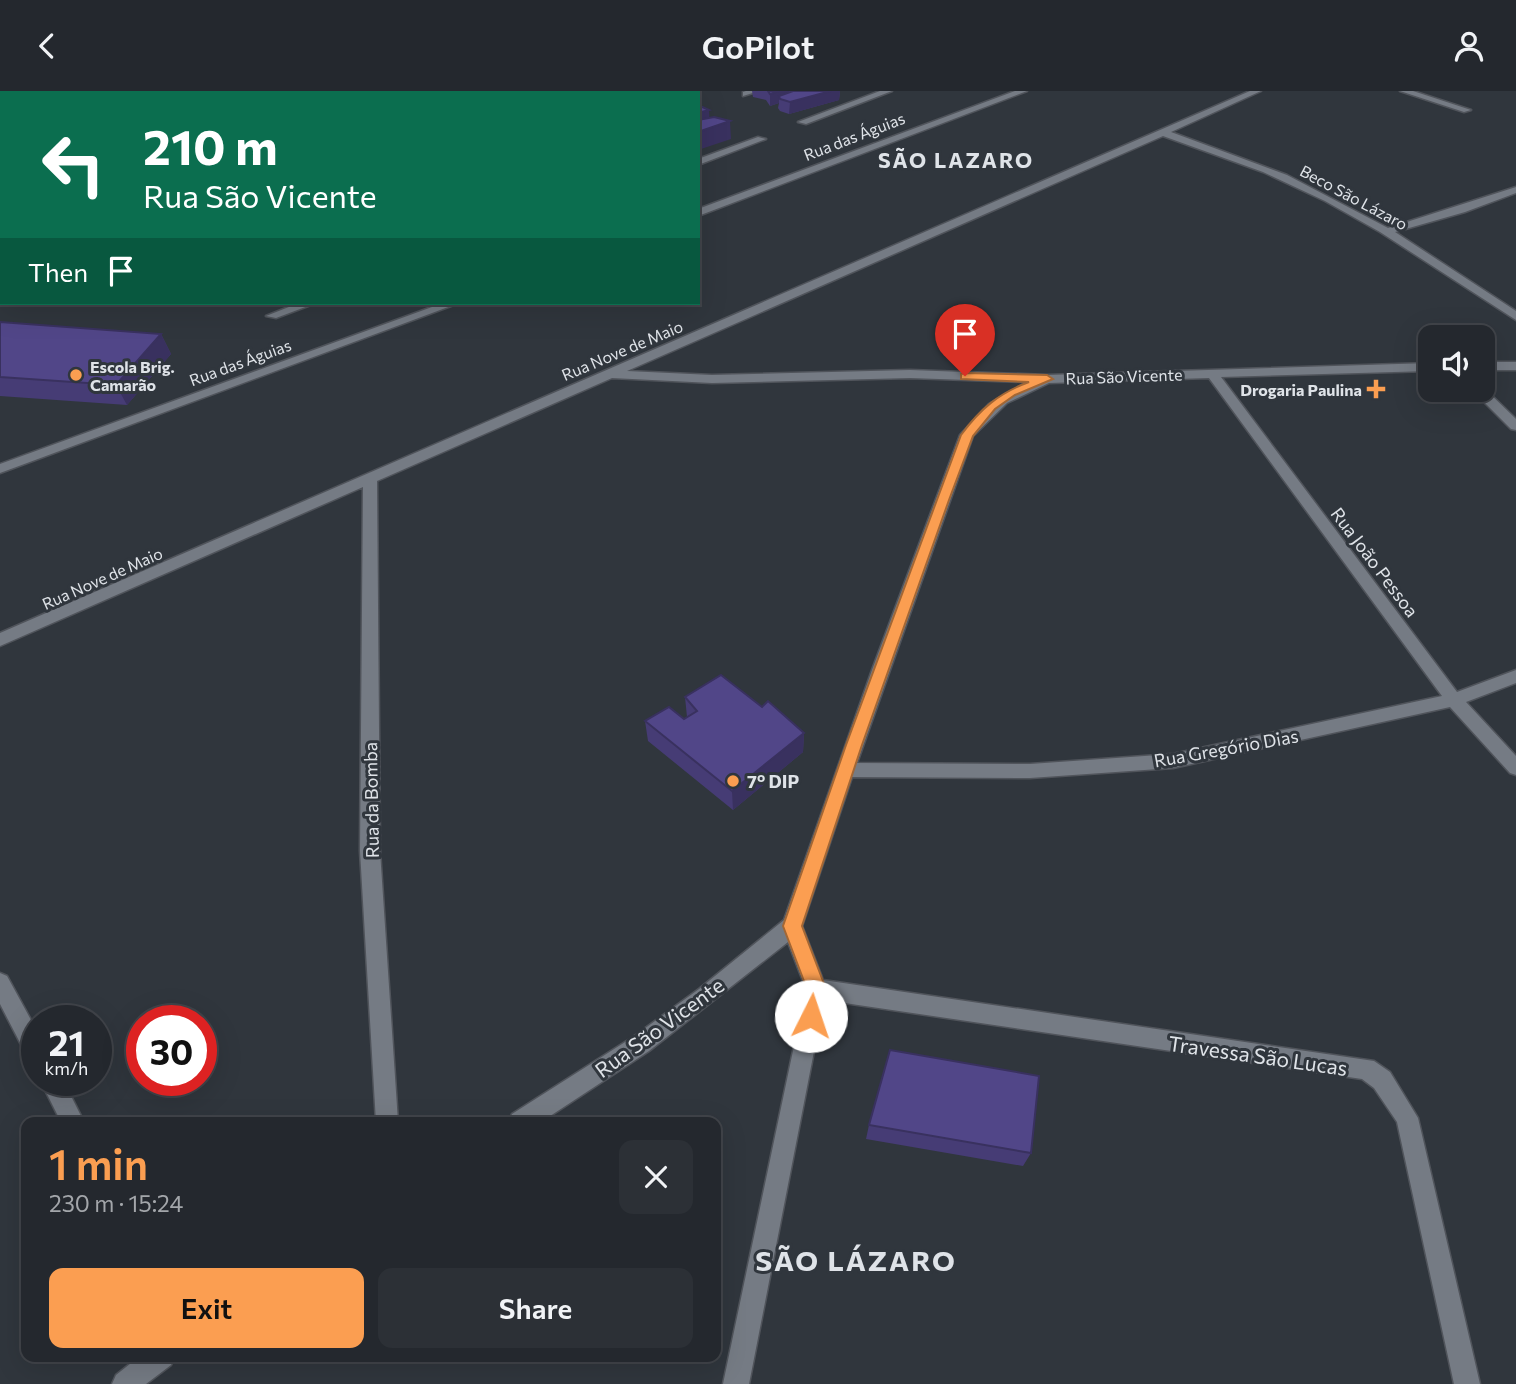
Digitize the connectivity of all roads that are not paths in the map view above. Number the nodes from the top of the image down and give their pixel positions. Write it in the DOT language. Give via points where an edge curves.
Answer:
graph roads {
  1 [pos="862,91"];
  2 [pos="888,91"];
  3 [pos="1023,91"];
  4 [pos="1257,91"];
  5 [pos="1404,91"];
  6 [pos="874,96"];
  7 [pos="1467,110"];
  8 [pos="803,122"];
  9 [pos="1164,133"];
  10 [pos="761,139"];
  11 [pos="700,161"];
  12 [pos="1516,190"];
  13 [pos="700,212"];
  14 [pos="1388,231"];
  15 [pos="304,305"];
  16 [pos="448,305"];
  17 [pos="272,316"];
  18 [pos="1516,316"];
  19 [pos="1495,366"];
  20 [pos="1516,366"];
  21 [pos="1418,367"];
  22 [pos="1211,372"];
  23 [pos="608,373"];
  24 [pos="1047,379"];
  25 [pos="1491,402"];
  26 [pos="1516,426"];
  27 [pos="0,469"];
  28 [pos="370,477"];
  29 [pos="0,640"];
  30 [pos="1516,676"];
  31 [pos="1454,700"];
  32 [pos="1516,768"];
  33 [pos="845,770"];
  34 [pos="792,926"];
  35 [pos="0,983"];
  36 [pos="816,989"];
  37 [pos="21,1023"];
  38 [pos="59,1096"];
  39 [pos="70,1117"];
  40 [pos="387,1117"];
  41 [pos="528,1117"];
  42 [pos="154,1362"];
  43 [pos="125,1384"];
  44 [pos="736,1384"];
  45 [pos="1467,1384"];
  1 -- 6 [label="street"];
  2 -- 6 [label="street"];
  3 -- 13 [label="street, Rua das Águias"];
  4 -- 9 [label="street, Rua Nove de Maio"];
  5 -- 7 [label="street"];
  6 -- 8 [label="street"];
  9 -- 14 [label="street, Beco São Lázaro" via="1297,183"];
  9 -- 23 [label="street, Rua Nove de Maio"];
  10 -- 11 [label="street"];
  12 -- 14 [label="street"];
  14 -- 18 [label="street, Beco São Lázaro"];
  15 -- 17 [label="street"];
  16 -- 27 [label="street, Rua das Águias"];
  19 -- 20 [label="street"];
  21 -- 22 [label="street, Rua São Vicente"];
  22 -- 24 [label="street, Rua São Vicente"];
  22 -- 31 [label="street, Rua João Pessoa"];
  23 -- 24 [label="street, Rua São Vicente" via="712,379 910,374"];
  23 -- 28 [label="street, Rua Nove de Maio"];
  24 -- 33 [label="street" via="1011,392 967,435"];
  25 -- 26 [label="street"];
  28 -- 29 [label="street, Rua Nove de Maio"];
  28 -- 40 [label="street, Rua da Bomba" via="370,851"];
  30 -- 31 [label="street, Rua Gregório Dias"];
  31 -- 32 [label="street, Rua João Pessoa"];
  31 -- 33 [label="street, Rua Gregório Dias" via="1173,761 1030,771"];
  33 -- 34 [label="street"];
  34 -- 36 [label="street"];
  34 -- 41 [label="street, Rua São Vicente" via="641,1044"];
  35 -- 37 [label="street"];
  36 -- 44 [label="street"];
  36 -- 45 [label="street, Travessa São Lucas" via="1366,1069 1382,1080 1407,1118"];
  38 -- 39 [label="street"];
  42 -- 43 [label="street"];
}
